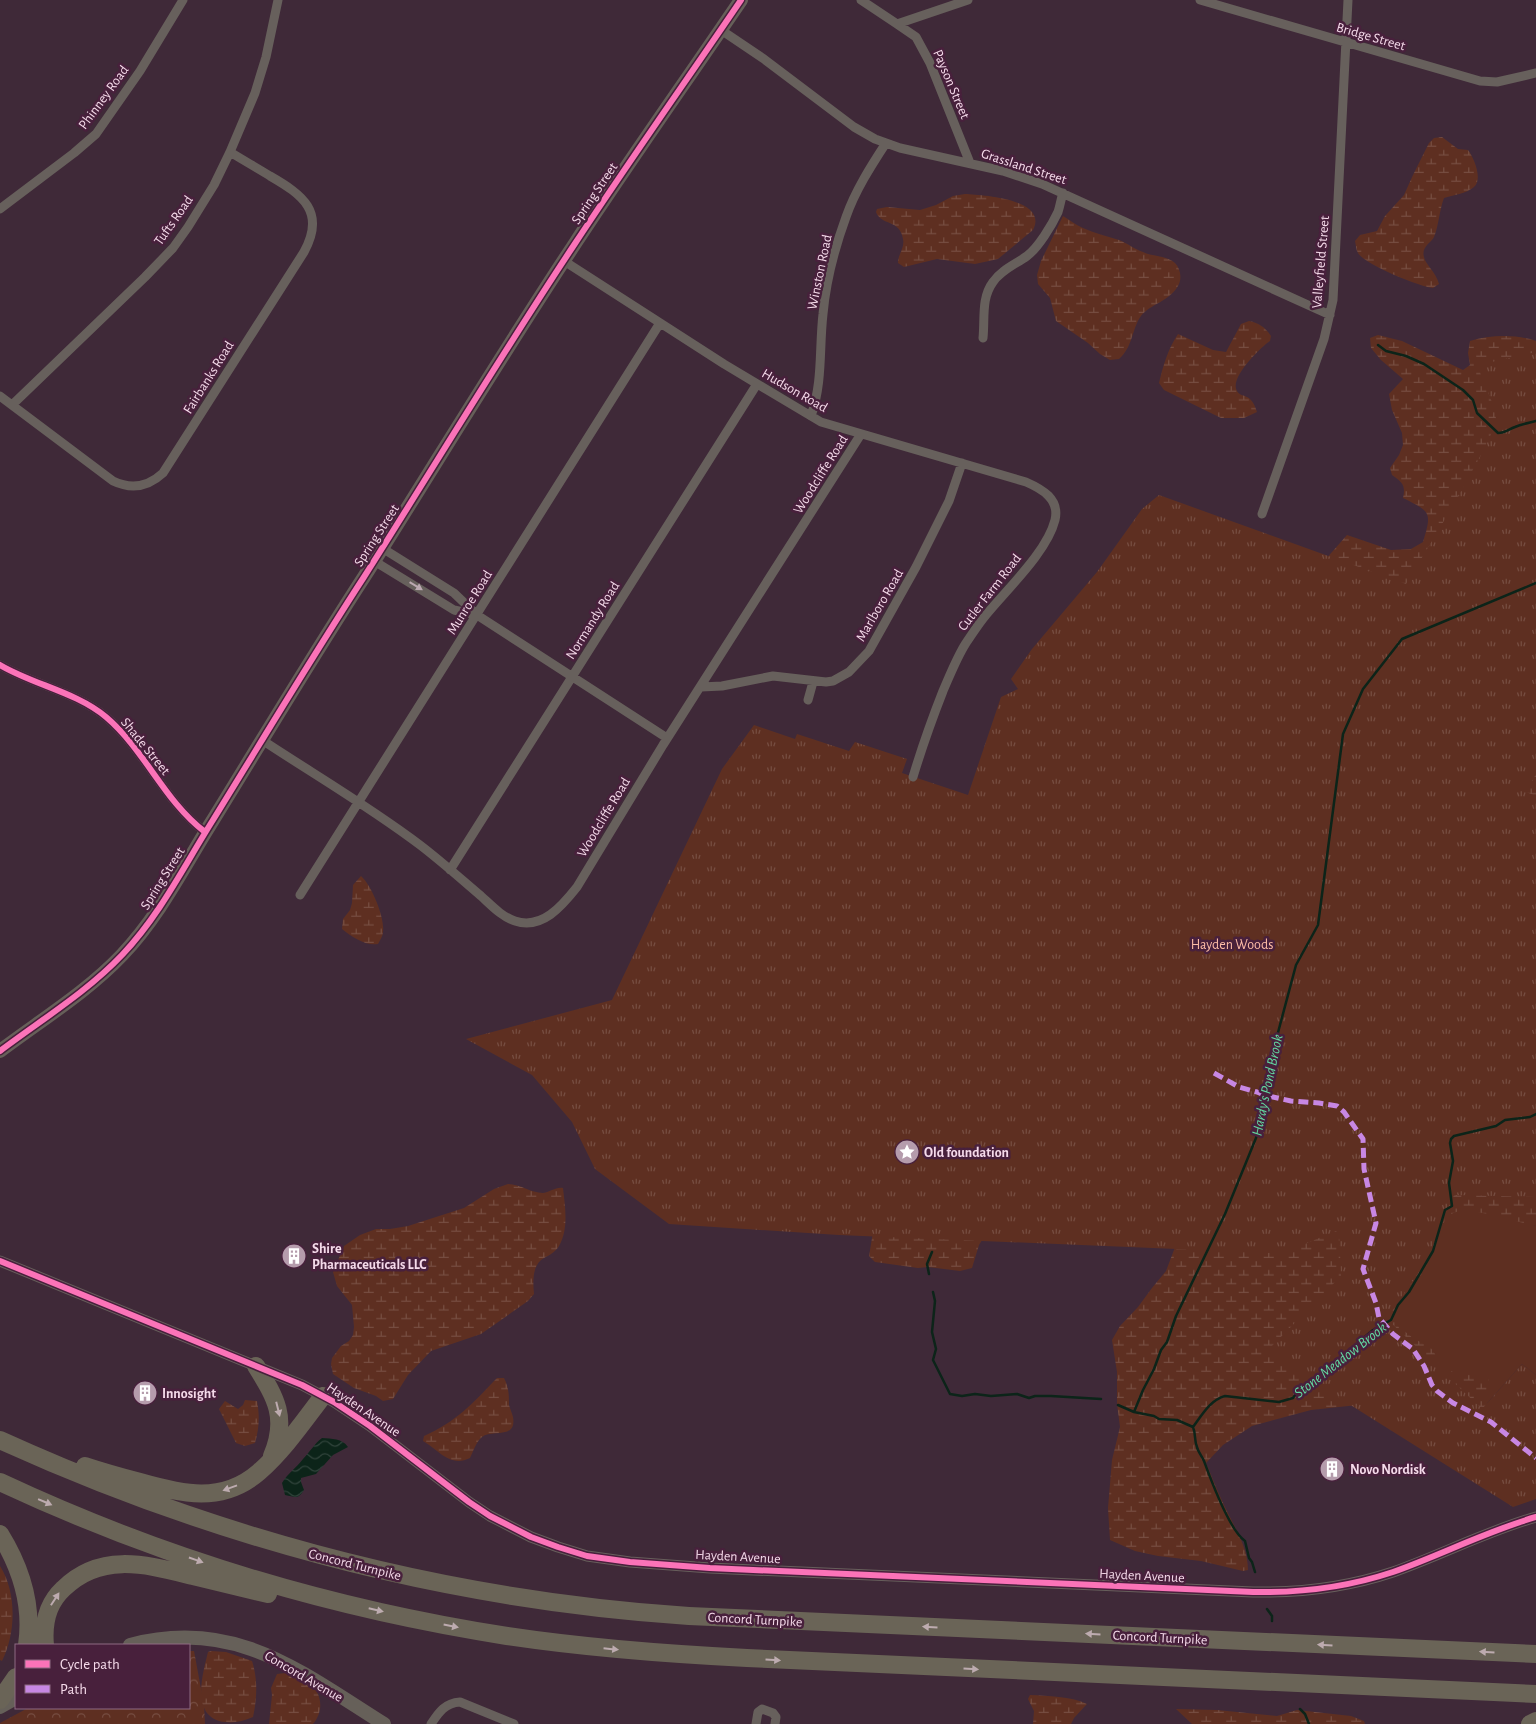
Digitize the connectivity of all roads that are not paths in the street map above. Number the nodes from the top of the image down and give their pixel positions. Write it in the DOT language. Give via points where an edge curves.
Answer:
graph roads {
  1 [pos="183,0"];
  2 [pos="278,0"];
  3 [pos="741,0"];
  4 [pos="860,0"];
  5 [pos="968,0"];
  6 [pos="1200,0"];
  7 [pos="1348,0"];
  8 [pos="897,24"];
  9 [pos="720,30"];
  10 [pos="1345,42"];
  11 [pos="1536,73"];
  12 [pos="886,143"];
  13 [pos="230,152"];
  14 [pos="970,163"];
  15 [pos="1063,193"];
  16 [pos="0,209"];
  17 [pos="564,261"];
  18 [pos="1330,315"];
  19 [pos="660,323"];
  20 [pos="983,338"];
  21 [pos="757,384"];
  22 [pos="0,396"];
  23 [pos="12,405"];
  24 [pos="812,416"];
  25 [pos="861,434"];
  26 [pos="962,463"];
  27 [pos="1038,487"];
  28 [pos="1262,514"];
  29 [pos="382,548"];
  30 [pos="374,561"];
  31 [pos="477,615"];
  32 [pos="0,666"];
  33 [pos="572,676"];
  34 [pos="813,682"];
  35 [pos="701,687"];
  36 [pos="808,700"];
  37 [pos="667,738"];
  38 [pos="262,740"];
  39 [pos="913,777"];
  40 [pos="360,801"];
  41 [pos="205,832"];
  42 [pos="450,870"];
  43 [pos="300,895"];
  44 [pos="0,1051"];
  45 [pos="0,1261"];
  46 [pos="256,1366"];
  47 [pos="323,1396"];
  48 [pos="0,1440"];
  49 [pos="28,1453"];
  50 [pos="269,1461"];
  51 [pos="0,1482"];
  52 [pos="1536,1517"];
  53 [pos="0,1534"];
  54 [pos="349,1604"];
  55 [pos="27,1644"];
  56 [pos="45,1644"];
  57 [pos="135,1644"];
  58 [pos="1536,1654"];
  59 [pos="15,1678"];
  60 [pos="1536,1694"];
  61 [pos="15,1699"];
  62 [pos="0,1700"];
  63 [pos="0,1707"];
  64 [pos="1536,1721"];
  65 [pos="384,1724"];
  66 [pos="431,1724"];
  67 [pos="514,1724"];
  68 [pos="756,1724"];
  69 [pos="775,1724"];
  70 [pos="1530,1724"];
  1 -- 16 [label="street, Phinney Road" via="140,71 96,134"];
  2 -- 13 [label="street, Tufts Road" via="262,72"];
  3 -- 9 [label="main road, Spring Street"];
  4 -- 8 [label="street"];
  5 -- 8 [label="street"];
  6 -- 10 [label="street, Bridge Street"];
  7 -- 10 [label="street, Valleyfield Street"];
  8 -- 14 [label="street, Payson Street" via="916,37 930,63"];
  9 -- 12 [label="street, Grassland Street" via="854,127"];
  9 -- 17 [label="main road, Spring Street"];
  10 -- 11 [label="street, Bridge Street" via="1480,81 1497,82"];
  10 -- 18 [label="street, Valleyfield Street" via="1337,243"];
  12 -- 14 [label="street, Grassland Street"];
  12 -- 24 [label="street, Winston Road" via="846,216 829,276 823,314 818,398"];
  13 -- 23 [label="street, Tufts Road" via="214,184 173,248"];
  13 -- 23 [label="street, Fairbanks Road" via="298,194 311,211 313,232 304,252 163,473 144,485 122,485"];
  14 -- 15 [label="street, Grassland Street" via="1003,171"];
  15 -- 18 [label="street, Grassland Street"];
  15 -- 20 [label="street" via="1047,232 1029,255 993,281 983,314"];
  17 -- 19 [label="street, Hudson Road"];
  17 -- 29 [label="main road, Spring Street"];
  18 -- 28 [label="street, Valleyfield Street"];
  19 -- 21 [label="street, Hudson Road"];
  19 -- 31 [label="street, Munroe Road"];
  21 -- 24 [label="street, Hudson Road"];
  21 -- 33 [label="street, Normandy Road"];
  22 -- 23 [label="street, Fairbanks Road"];
  24 -- 25 [label="street, Hudson Road" via="821,422"];
  25 -- 26 [label="street, Hudson Road"];
  25 -- 35 [label="street, Woodcliffe Road"];
  26 -- 27 [label="street, Hudson Road"];
  26 -- 34 [label="street, Marlboro Road" via="945,509 869,651 849,672 833,681"];
  27 -- 39 [label="street, Cutler Farm Road" via="1054,502 1055,519 1047,538 964,645 925,735"];
  29 -- 30 [label="main road, Spring Street"];
  29 -- 31 [label="street" via="454,593"];
  30 -- 31 [label="street, one-way" via="454,610"];
  30 -- 38 [label="main road, Spring Street"];
  31 -- 33 [label="street"];
  31 -- 40 [label="street, Munroe Road"];
  32 -- 41 [label="street, Shade Street" via="80,701 105,716 131,743 177,806"];
  33 -- 37 [label="street"];
  33 -- 42 [label="street, Normandy Road"];
  34 -- 35 [label="street, Marlboro Road" via="773,676"];
  34 -- 36 [label="street"];
  35 -- 37 [label="street, Woodcliffe Road"];
  37 -- 42 [label="street, Woodcliffe Road" via="577,887 562,906 543,919 530,923 515,921"];
  38 -- 40 [label="street, Woodcliffe Road"];
  38 -- 41 [label="main road, Spring Street"];
  40 -- 42 [label="street, Woodcliffe Road"];
  40 -- 43 [label="street, Munroe Road"];
  41 -- 44 [label="main road, Spring Street" via="170,893 123,954 91,983"];
  45 -- 46 [label="street, Hayden Avenue"];
  46 -- 47 [label="street, Hayden Avenue"];
  46 -- 50 [label="highway, one-way" via="273,1394 279,1415 278,1438"];
  47 -- 50 [label="highway"];
  47 -- 52 [label="street, Hayden Avenue" via="370,1426 469,1502 508,1526 565,1550 630,1562 1290,1592 1343,1585 1385,1574"];
  48 -- 49 [label="highway, Concord Turnpike"];
  50 -- 49 [label="highway, one-way" via="256,1474 236,1486 198,1494 168,1490 73,1462"];
  58 -- 49 [label="highway, Concord Turnpike, one-way" via="720,1617 560,1604 425,1581 300,1551 157,1505"];
  51 -- 54 [label="highway, one-way" via="176,1553"];
  53 -- 55 [label="highway" via="25,1591 29,1616"];
  56 -- 54 [label="highway, one-way" via="46,1618 57,1594 82,1575 115,1564 150,1566 304,1602"];
  54 -- 60 [label="highway, one-way" via="506,1636 656,1653"];
  57 -- 65 [label="main road, Concord Avenue" via="187,1638 247,1647 286,1663"];
  59 -- 62 [label="highway"];
  61 -- 63 [label="main road"];
  64 -- 70 [label="highway"];
  66 -- 67 [label="street" via="446,1705 460,1702"];
  68 -- 69 [label="street" via="758,1712 762,1709 773,1713"];
}
